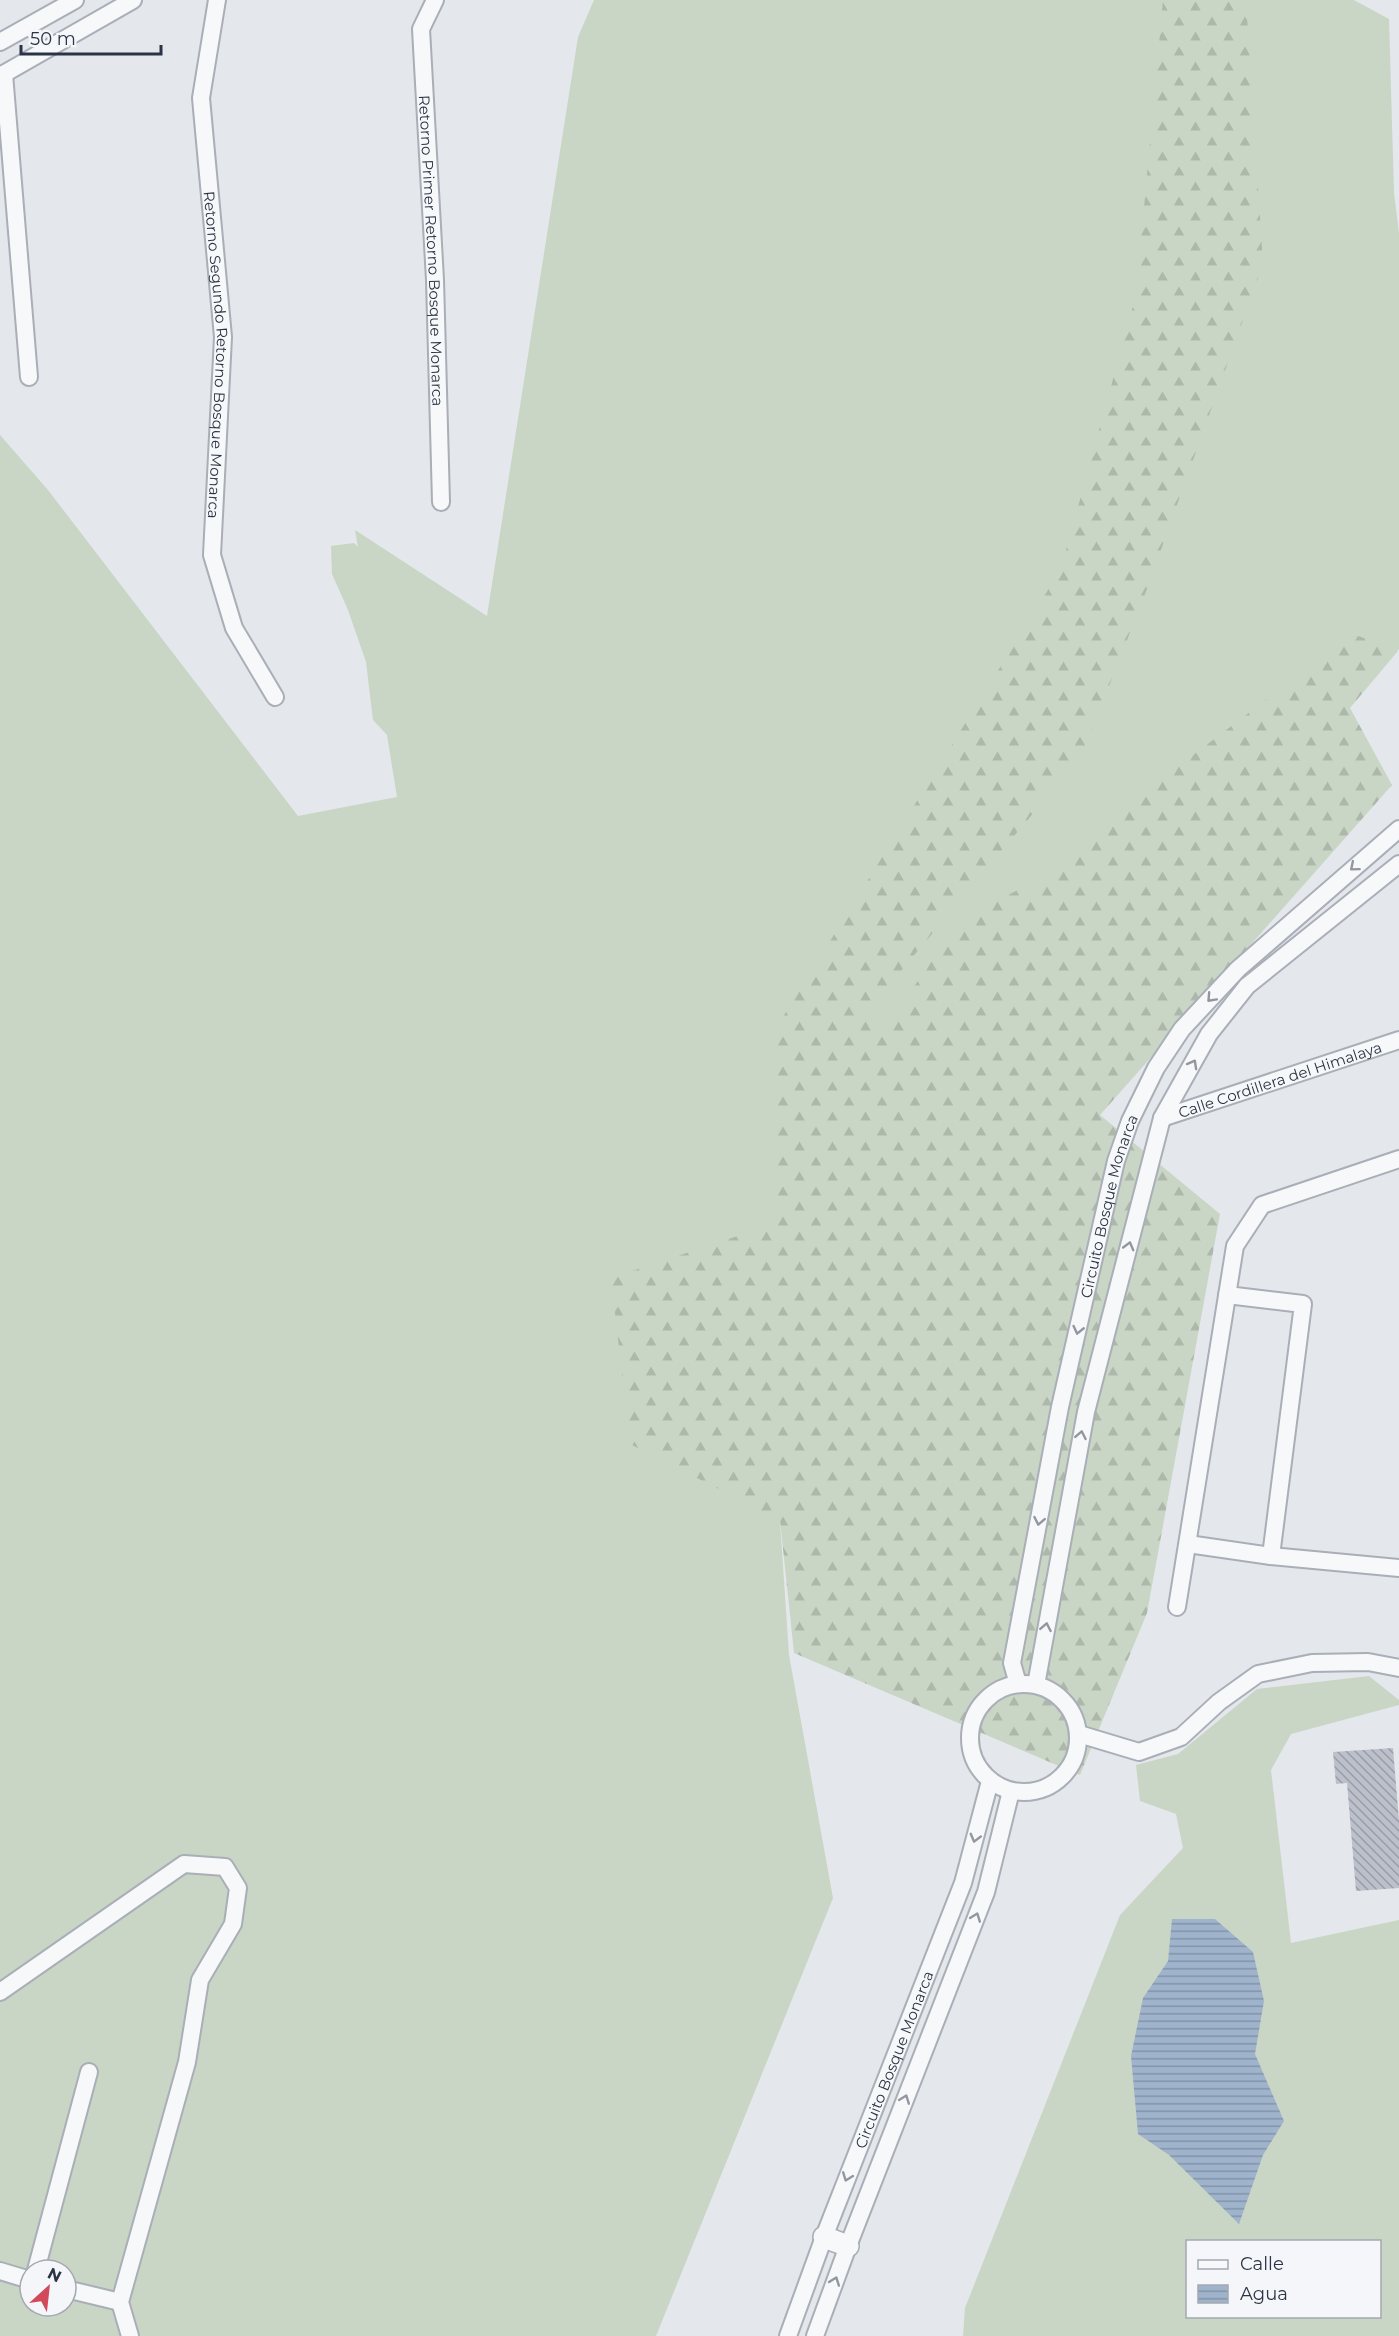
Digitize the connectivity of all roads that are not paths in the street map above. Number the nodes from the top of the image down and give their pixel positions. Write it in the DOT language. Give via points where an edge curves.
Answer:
graph roads {
  1 [pos="75,0"];
  2 [pos="133,0"];
  3 [pos="218,0"];
  4 [pos="435,0"];
  5 [pos="0,42"];
  6 [pos="2,75"];
  7 [pos="29,376"];
  8 [pos="441,502"];
  9 [pos="274,697"];
  10 [pos="1399,829"];
  11 [pos="1399,864"];
  12 [pos="1399,1040"];
  13 [pos="1162,1118"];
  14 [pos="1399,1159"];
  15 [pos="1227,1295"];
  16 [pos="1188,1544"];
  17 [pos="1270,1556"];
  18 [pos="1399,1568"];
  19 [pos="1177,1607"];
  20 [pos="1399,1668"];
  21 [pos="1018,1684"];
  22 [pos="1036,1685"];
  23 [pos="1079,1734"];
  24 [pos="990,1781"];
  25 [pos="1011,1791"];
  26 [pos="0,1992"];
  27 [pos="88,2072"];
  28 [pos="824,2237"];
  29 [pos="848,2246"];
  30 [pos="39,2258"];
  31 [pos="0,2271"];
  32 [pos="18,2276"];
  33 [pos="78,2292"];
  34 [pos="120,2302"];
  35 [pos="130,2336"];
  36 [pos="788,2336"];
  37 [pos="815,2336"];
  1 -- 5 [label="street"];
  2 -- 6 [label="street"];
  3 -- 9 [label="street, Retorno Segundo Retorno Bosque Monarca" via="201,98 223,337 212,555 234,628"];
  4 -- 8 [label="street, Retorno Primer Retorno Bosque Monarca" via="421,29 435,280"];
  6 -- 7 [label="street"];
  10 -- 21 [label="street, Circuito Bosque Monarca, one-way" via="1238,969 1182,1029 1156,1068 1130,1121 1116,1161 1060,1407 1012,1663"];
  13 -- 11 [label="street, Circuito Bosque Monarca, one-way" via="1209,1034 1247,986"];
  12 -- 13 [label="street, Calle Cordillera del Himalaya"];
  22 -- 13 [label="street, Circuito Bosque Monarca, one-way" via="1086,1412"];
  14 -- 15 [label="street" via="1262,1205 1235,1246"];
  15 -- 16 [label="street"];
  15 -- 17 [label="street" via="1303,1304"];
  16 -- 17 [label="street"];
  16 -- 19 [label="street"];
  17 -- 18 [label="street"];
  20 -- 23 [label="street" via="1368,1662 1312,1663 1258,1674 1219,1702 1181,1737 1139,1752"];
  21 -- 22 [label="street"];
  21 -- 24 [label="street" via="985,1699 969,1732 978,1768"];
  22 -- 23 [label="street" via="1053,1691 1066,1702"];
  23 -- 25 [label="street" via="1077,1755 1067,1773 1052,1786 1032,1792"];
  24 -- 25 [label="street"];
  24 -- 28 [label="street, Circuito Bosque Monarca, one-way" via="963,1883"];
  29 -- 25 [label="street, Circuito Bosque Monarca, one-way" via="986,1892"];
  26 -- 34 [label="street" via="184,1864 225,1867 238,1888 232,1924 200,1980 187,2062"];
  27 -- 30 [label="street"];
  28 -- 29 [label="street"];
  28 -- 36 [label="street, Circuito Bosque Monarca"];
  37 -- 29 [label="street, Circuito Bosque Monarca, one-way"];
  31 -- 32 [label="street"];
  33 -- 34 [label="street"];
  34 -- 35 [label="street"];
}
